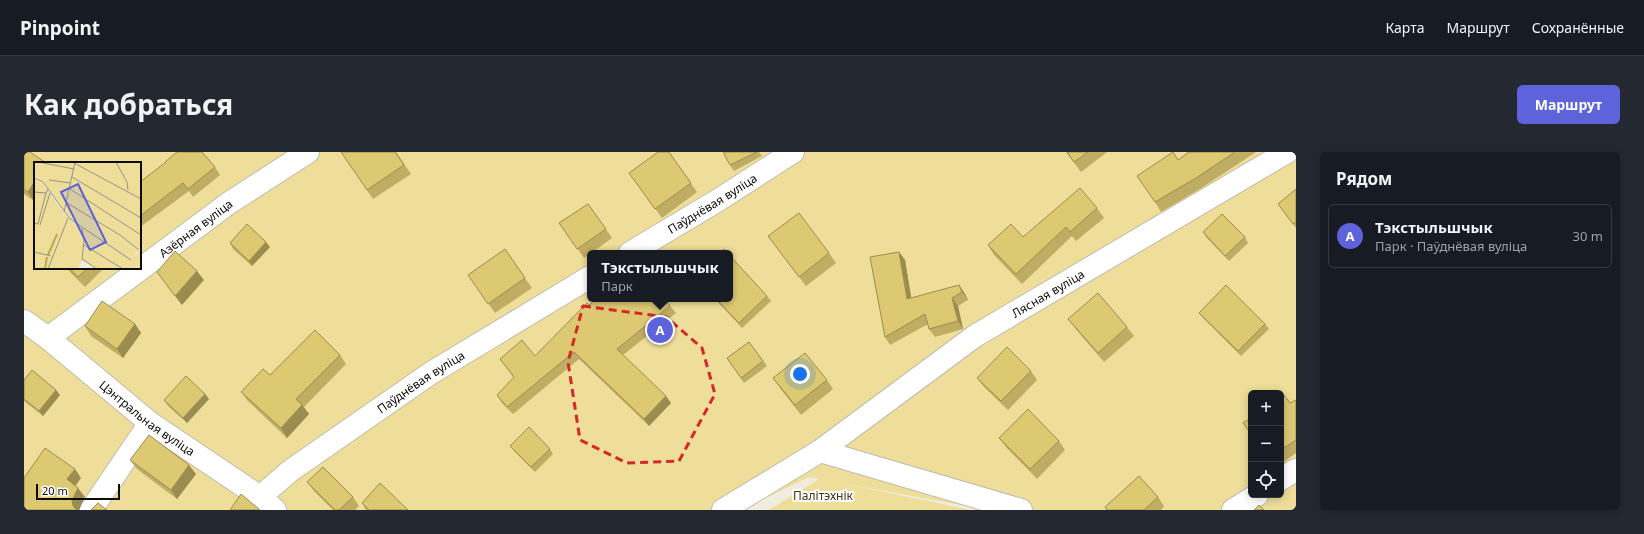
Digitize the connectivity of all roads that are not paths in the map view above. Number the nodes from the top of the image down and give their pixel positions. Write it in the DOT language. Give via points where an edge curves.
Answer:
graph roads {
  1 [pos="308,152"];
  2 [pos="792,152"];
  3 [pos="1287,152"];
  4 [pos="635,250"];
  5 [pos="141,269"];
  6 [pos="141,269"];
  7 [pos="587,279"];
  8 [pos="24,321"];
  9 [pos="48,338"];
  10 [pos="150,423"];
  11 [pos="820,452"];
  12 [pos="1296,470"];
  13 [pos="1284,478"];
  14 [pos="1252,498"];
  15 [pos="267,504"];
  16 [pos="91,510"];
  17 [pos="724,510"];
  18 [pos="1021,510"];
  19 [pos="1233,510"];
  1 -- 6 [label="street, Азёрная вуліца" via="229,203"];
  2 -- 4 [label="street, Паўднёвая вуліца"];
  3 -- 11 [label="street, Лясная вуліца" via="974,336"];
  5 -- 9 [label="street, Азёрная вуліца"];
  7 -- 15 [label="street, Паўднёвая вуліца" via="431,373 290,471"];
  8 -- 9 [label="street, Цэнтральная вуліца"];
  9 -- 10 [label="street, Цэнтральная вуліца"];
  10 -- 15 [label="street, Цэнтральная вуліца"];
  10 -- 16 [label="street"];
  11 -- 17 [label="street, Лясная вуліца"];
  11 -- 18 [label="street"];
  12 -- 13 [label="street"];
  14 -- 19 [label="street"];
}
